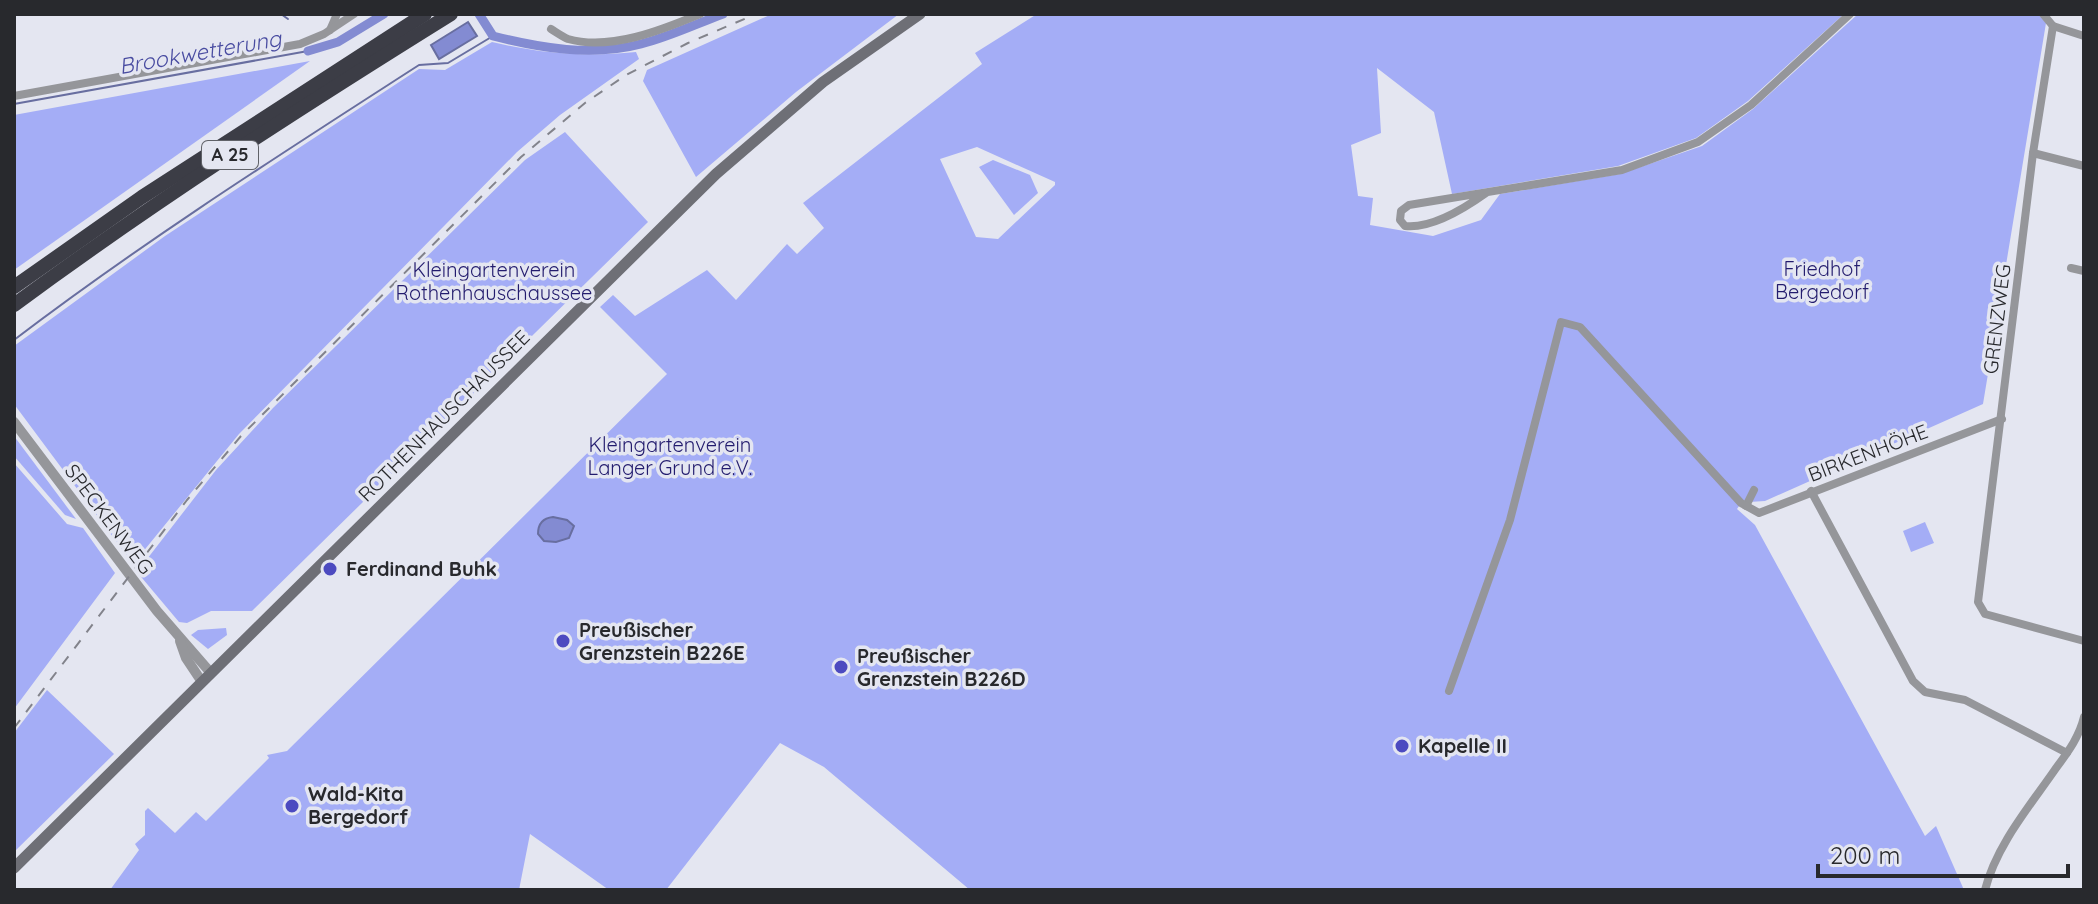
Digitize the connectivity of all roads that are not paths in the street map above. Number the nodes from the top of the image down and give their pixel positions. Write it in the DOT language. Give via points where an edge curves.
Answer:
graph roads {
  1 [pos="337,14"];
  2 [pos="354,14"];
  3 [pos="425,14"];
  4 [pos="451,14"];
  5 [pos="700,14"];
  6 [pos="920,14"];
  7 [pos="1850,14"];
  8 [pos="2043,14"];
  9 [pos="2053,26"];
  10 [pos="551,29"];
  11 [pos="330,31"];
  12 [pos="2084,36"];
  13 [pos="14,96"];
  14 [pos="2033,153"];
  15 [pos="2084,166"];
  16 [pos="1486,193"];
  17 [pos="2071,268"];
  18 [pos="2084,271"];
  19 [pos="14,287"];
  20 [pos="14,305"];
  21 [pos="2002,419"];
  22 [pos="14,422"];
  23 [pos="1754,490"];
  24 [pos="1811,491"];
  25 [pos="1746,506"];
  26 [pos="2084,641"];
  27 [pos="206,677"];
  28 [pos="1449,691"];
  29 [pos="2084,717"];
  30 [pos="2067,753"];
  31 [pos="14,868"];
  32 [pos="1985,890"];
  1 -- 11 [label="street"];
  2 -- 11 [label="street"];
  3 -- 19 [label="highway, A 25" via="142,197"];
  4 -- 20 [label="highway, A 25" via="163,200"];
  5 -- 10 [label="street" via="647,33 602,41 568,38"];
  6 -- 27 [label="main road, ROTHENHAUSCHAUSSEE" via="823,82 716,174"];
  7 -- 16 [label="street" via="1751,105 1698,142 1622,170"];
  8 -- 9 [label="street"];
  9 -- 12 [label="street"];
  9 -- 14 [label="street, GRENZWEG"];
  11 -- 13 [label="street" via="300,44"];
  14 -- 15 [label="street"];
  14 -- 21 [label="street, GRENZWEG"];
  16 -- 16 [label="street" via="1409,205 1400,220 1405,226 1420,226"];
  17 -- 18 [label="street"];
  21 -- 24 [label="street, BIRKENHÖHE"];
  21 -- 26 [label="street, GRENZWEG" via="1978,602 1985,614"];
  22 -- 27 [label="street, SPECKENWEG"];
  23 -- 25 [label="street"];
  24 -- 25 [label="street, BIRKENHÖHE" via="1759,513"];
  24 -- 30 [label="street" via="1913,681 1925,692 1965,700"];
  25 -- 28 [label="street" via="1580,327 1561,322 1510,520"];
  27 -- 31 [label="main road, ROTHENHAUSCHAUSSEE"];
  29 -- 30 [label="street"];
  30 -- 32 [label="street" via="2009,838"];
}
